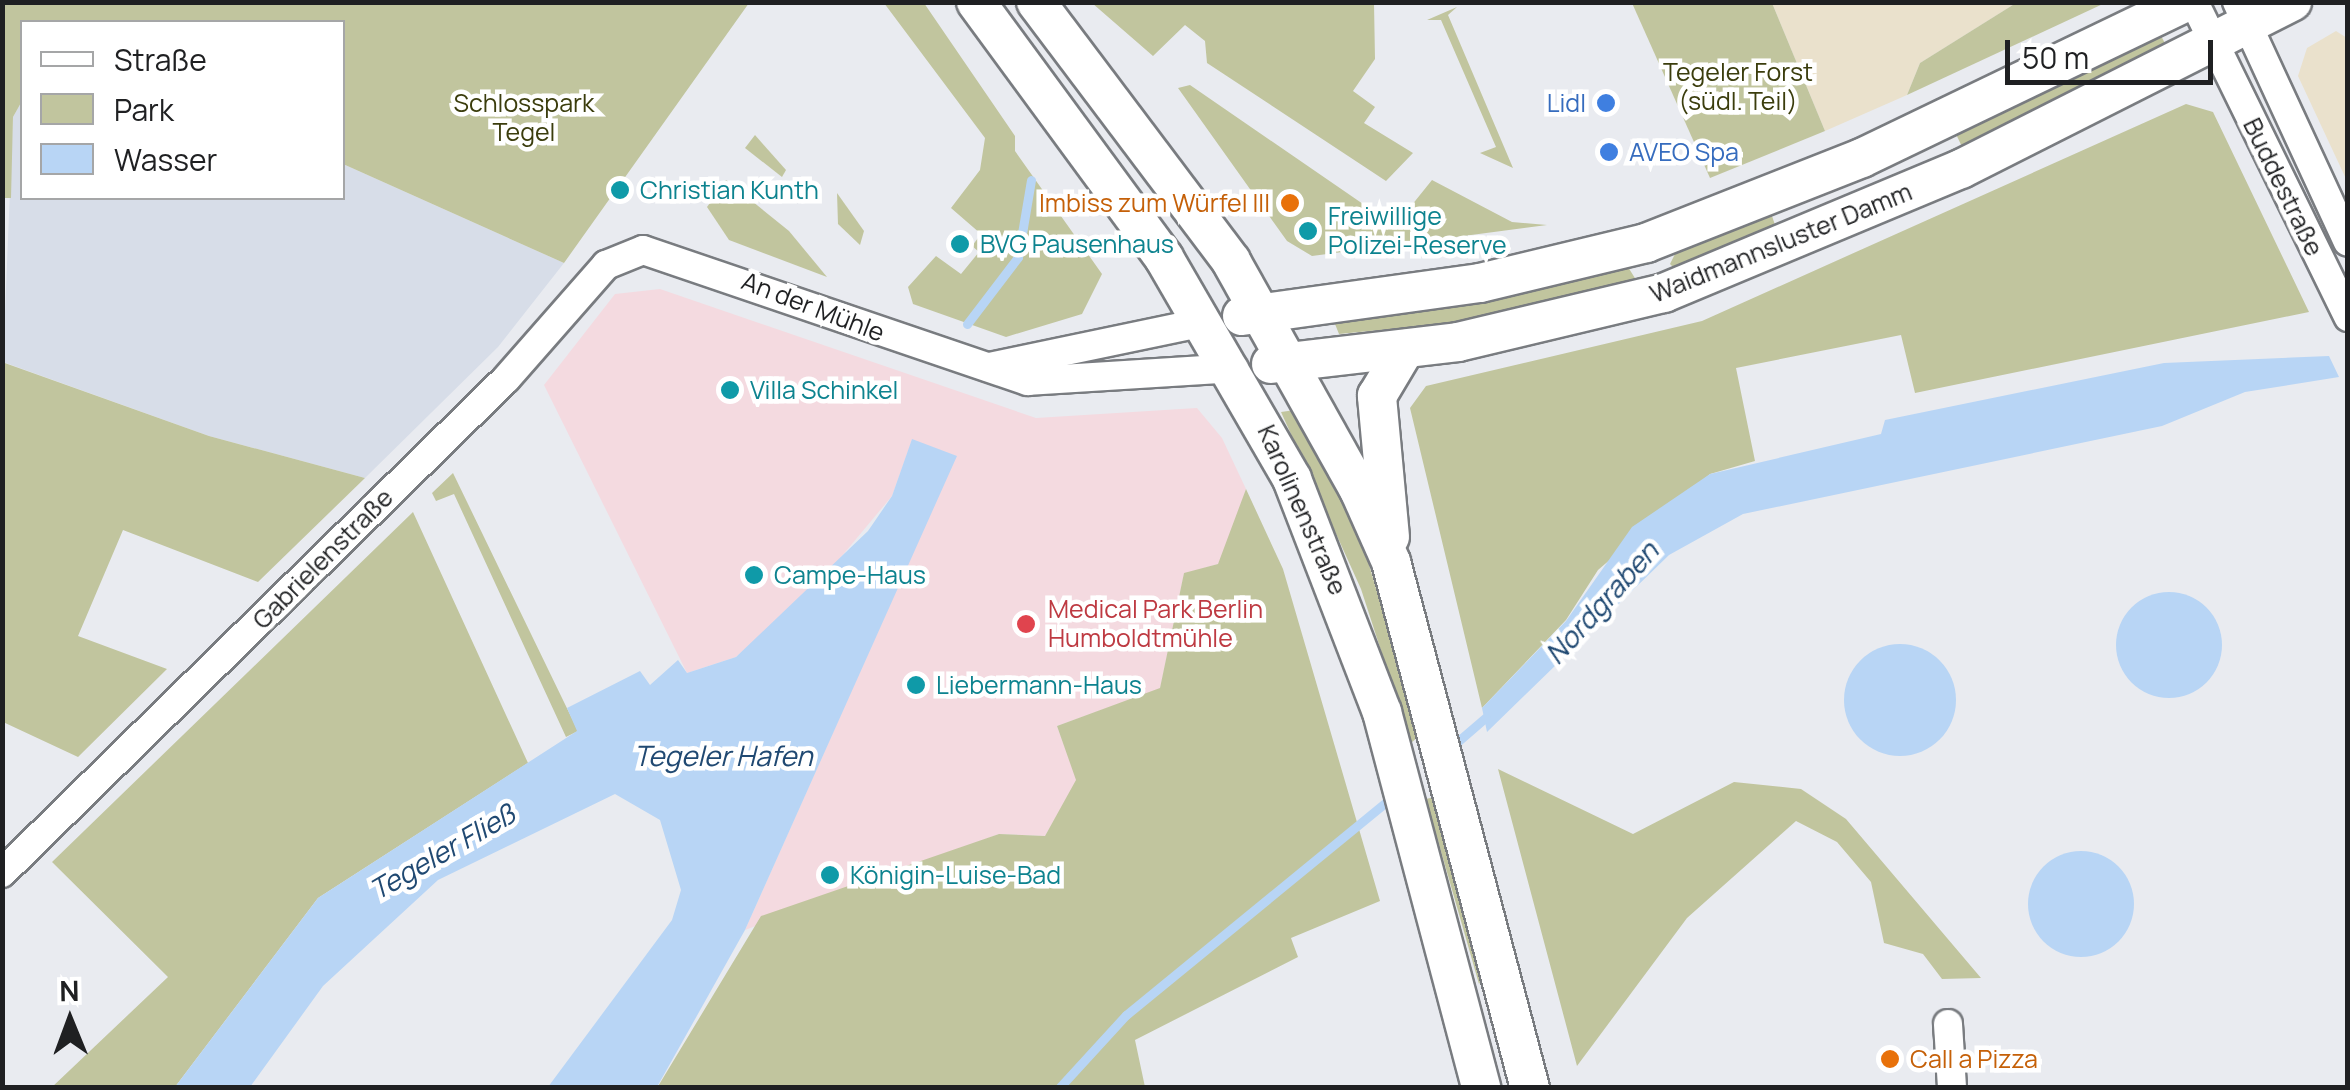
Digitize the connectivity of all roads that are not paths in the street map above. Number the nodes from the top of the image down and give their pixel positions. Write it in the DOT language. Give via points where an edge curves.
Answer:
graph roads {
  1 [pos="976,2"];
  2 [pos="1036,2"];
  3 [pos="2186,2"];
  4 [pos="2194,2"];
  5 [pos="2292,2"];
  6 [pos="2243,14"];
  7 [pos="2214,44"];
  8 [pos="2348,242"];
  9 [pos="643,250"];
  10 [pos="1261,313"];
  11 [pos="2348,318"];
  12 [pos="1205,322"];
  13 [pos="1406,348"];
  14 [pos="1290,362"];
  15 [pos="982,368"];
  16 [pos="1234,368"];
  17 [pos="1391,562"];
  18 [pos="2,873"];
  19 [pos="1948,1024"];
  20 [pos="1481,1088"];
  21 [pos="1530,1088"];
  22 [pos="1952,1088"];
  1 -- 12 [label="main road, Karolinenstraße" via="1089,150"];
  2 -- 10 [label="main road" via="1116,98"];
  3 -- 10 [label="main road, Waidmannsluster Damm" via="1862,158 1646,243 1480,284"];
  4 -- 7 [label="street, Buddestraße"];
  5 -- 6 [label="main road, Waidmannsluster Damm"];
  6 -- 7 [label="main road, Waidmannsluster Damm"];
  6 -- 8 [label="street, Buddestraße"];
  7 -- 11 [label="street, Buddestraße"];
  7 -- 13 [label="main road, Waidmannsluster Damm" via="1718,273 1533,327"];
  9 -- 15 [label="street, An der Mühle"];
  9 -- 18 [label="street, Gabrielenstraße" via="606,265 506,379"];
  10 -- 12 [label="main road, Waidmannsluster Damm"];
  10 -- 14 [label="main road"];
  12 -- 15 [label="street"];
  12 -- 16 [label="main road, Karolinenstraße"];
  13 -- 14 [label="main road, Waidmannsluster Damm"];
  13 -- 17 [label="main road" via="1377,396"];
  14 -- 16 [label="main road, Waidmannsluster Damm"];
  14 -- 17 [label="main road"];
  15 -- 16 [label="street, An der Mühle" via="1071,382"];
  16 -- 20 [label="main road, Karolinenstraße" via="1326,555 1393,755"];
  17 -- 21 [label="main road"];
  19 -- 22 [label="street"];
}
